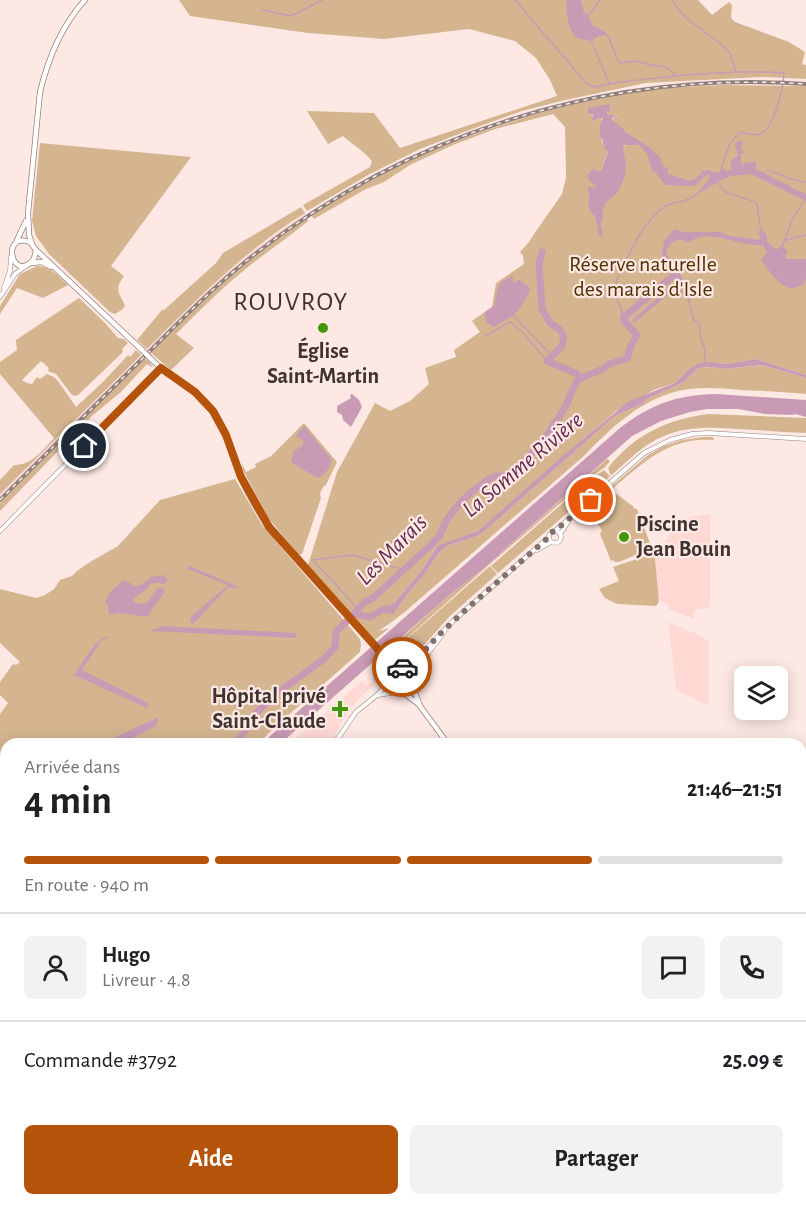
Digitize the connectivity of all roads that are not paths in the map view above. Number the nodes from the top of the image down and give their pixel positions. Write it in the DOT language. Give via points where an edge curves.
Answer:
graph roads {
  1 [pos="85,0"];
  2 [pos="28,213"];
  3 [pos="16,242"];
  4 [pos="32,243"];
  5 [pos="36,250"];
  6 [pos="11,257"];
  7 [pos="29,264"];
  8 [pos="61,274"];
  9 [pos="0,296"];
  10 [pos="161,368"];
  11 [pos="806,439"];
  12 [pos="0,531"];
  13 [pos="558,533"];
  14 [pos="550,540"];
  15 [pos="447,628"];
  16 [pos="385,657"];
  17 [pos="400,668"];
  18 [pos="408,668"];
  19 [pos="392,674"];
  20 [pos="417,678"];
  21 [pos="390,681"];
  22 [pos="414,690"];
  23 [pos="398,692"];
  24 [pos="405,694"];
  25 [pos="377,695"];
  26 [pos="420,706"];
  27 [pos="338,738"];
  28 [pos="444,738"];
  1 -- 2 [label="main road" via="56,44 44,76"];
  2 -- 3 [label="main road"];
  2 -- 4 [label="main road"];
  3 -- 4 [label="main road"];
  3 -- 6 [label="main road"];
  4 -- 5 [label="main road"];
  5 -- 7 [label="main road"];
  5 -- 8 [label="main road"];
  6 -- 7 [label="main road" via="18,265"];
  6 -- 9 [label="street"];
  7 -- 8 [label="main road" via="48,265"];
  7 -- 9 [label="street" via="15,274"];
  8 -- 10 [label="main road, bridge"];
  10 -- 12 [label="street"];
  10 -- 16 [label="main road" via="195,392 213,411 241,477 269,527"];
  11 -- 13 [label="street" via="709,433 670,440 644,453"];
  13 -- 14 [label="street" via="552,532"];
  13 -- 14 [label="street" via="559,542"];
  14 -- 15 [label="street" via="528,554"];
  15 -- 18 [label="street"];
  15 -- 20 [label="street" via="429,652"];
  16 -- 17 [label="main road"];
  16 -- 19 [label="main road"];
  17 -- 18 [label="main road"];
  17 -- 19 [label="main road"];
  18 -- 20 [label="main road"];
  19 -- 21 [label="main road"];
  20 -- 22 [label="main road"];
  21 -- 23 [label="main road"];
  21 -- 25 [label="street"];
  22 -- 24 [label="main road"];
  22 -- 26 [label="main road"];
  23 -- 24 [label="main road"];
  23 -- 25 [label="street"];
  24 -- 26 [label="main road"];
  25 -- 27 [label="street" via="356,712"];
  26 -- 28 [label="main road"];
}
